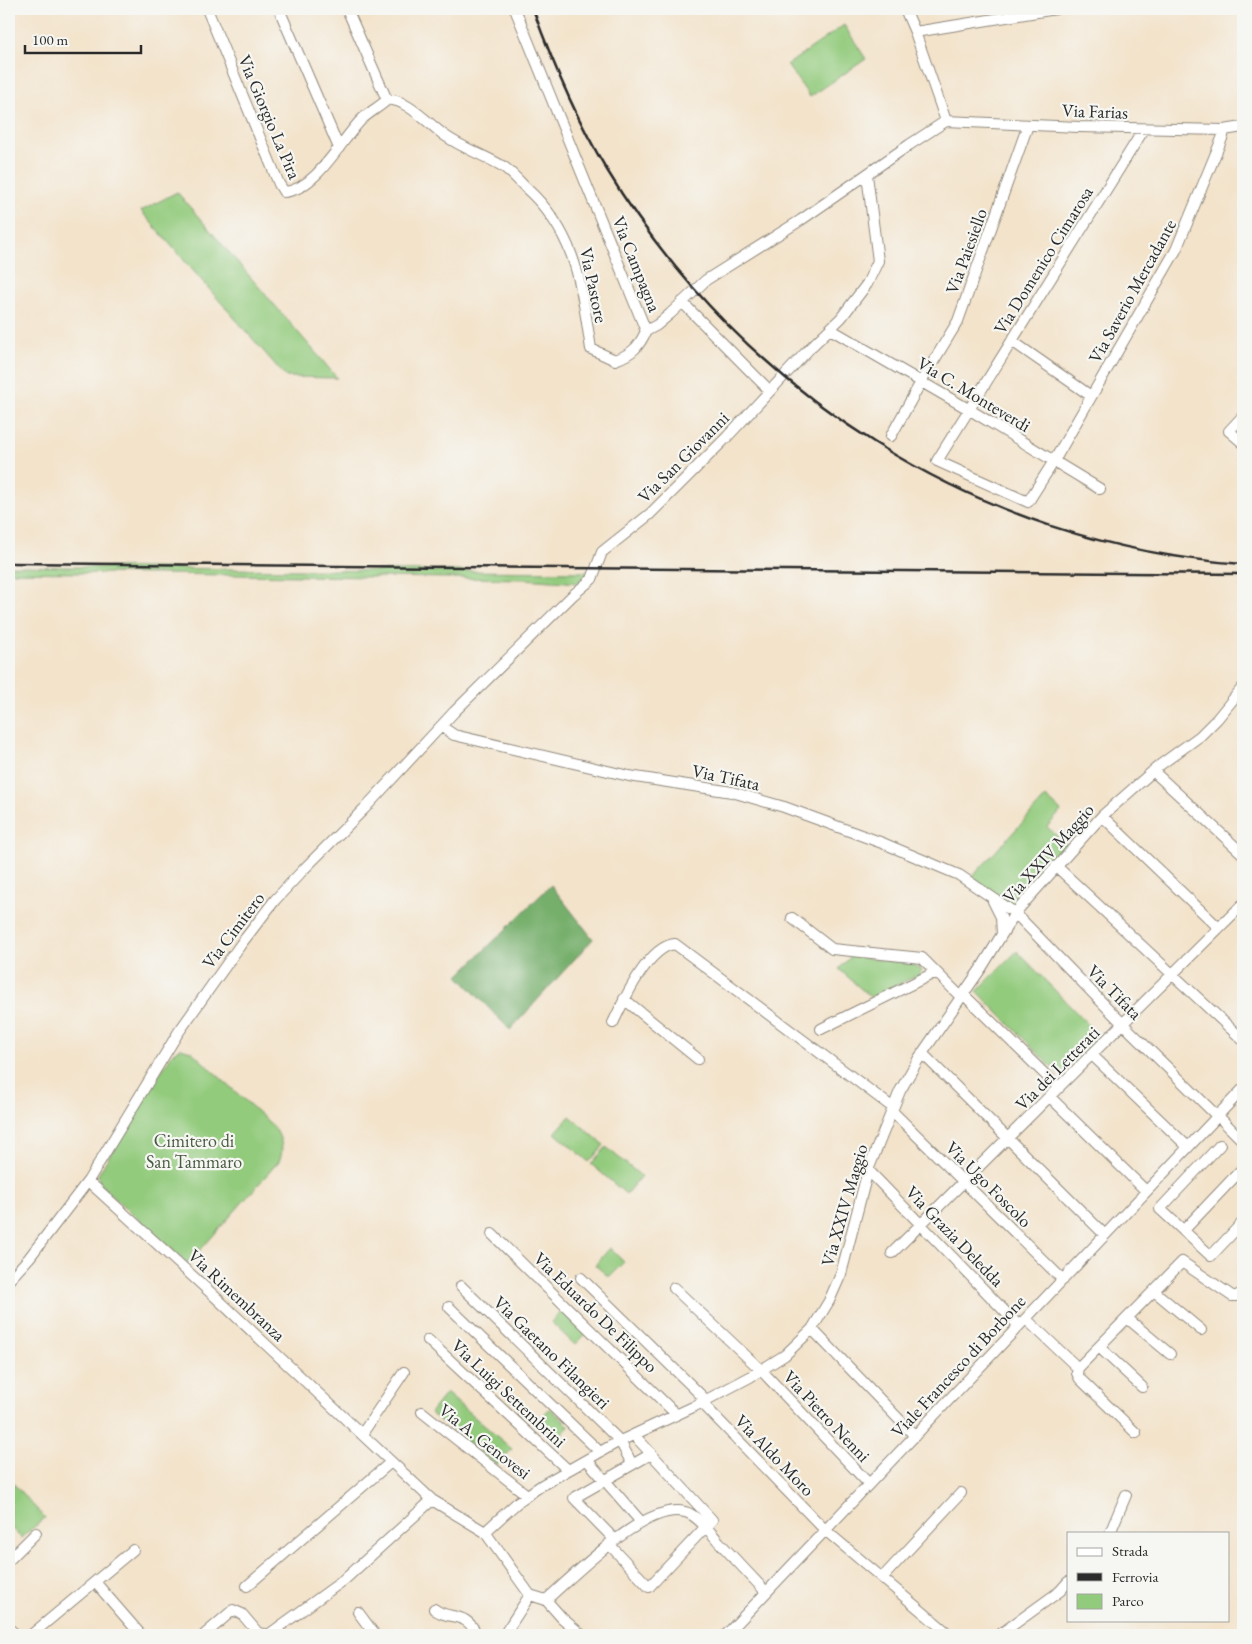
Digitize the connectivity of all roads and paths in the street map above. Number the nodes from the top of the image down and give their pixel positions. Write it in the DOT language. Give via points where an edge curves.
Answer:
graph roads {
  1 [pos="206,9"];
  2 [pos="279,9"];
  3 [pos="347,9"];
  4 [pos="515,9"];
  5 [pos="905,9"];
  6 [pos="1056,9"];
  7 [pos="915,32"];
  8 [pos="387,100"];
  9 [pos="946,122"];
  10 [pos="1028,125"];
  11 [pos="1243,127"];
  12 [pos="1144,128"];
  13 [pos="1224,130"];
  14 [pos="339,148"];
  15 [pos="867,175"];
  16 [pos="682,302"];
  17 [pos="830,329"];
  18 [pos="646,330"];
  19 [pos="1012,341"];
  20 [pos="921,382"];
  21 [pos="770,391"];
  22 [pos="1092,396"];
  23 [pos="970,410"];
  24 [pos="1243,416"];
  25 [pos="891,436"];
  26 [pos="1243,443"];
  27 [pos="1054,461"];
  28 [pos="1100,489"];
  29 [pos="1243,687"];
  30 [pos="442,727"];
  31 [pos="1156,768"];
  32 [pos="1102,816"];
  33 [pos="1243,854"];
  34 [pos="1056,866"];
  35 [pos="992,898"];
  36 [pos="1243,904"];
  37 [pos="1015,914"];
  38 [pos="792,918"];
  39 [pos="1219,928"];
  40 [pos="1002,934"];
  41 [pos="936,972"];
  42 [pos="1173,974"];
  43 [pos="962,995"];
  44 [pos="624,999"];
  45 [pos="612,1023"];
  46 [pos="1123,1024"];
  47 [pos="821,1028"];
  48 [pos="1243,1040"];
  49 [pos="922,1053"];
  50 [pos="1092,1055"];
  51 [pos="698,1059"];
  52 [pos="1059,1088"];
  53 [pos="1243,1089"];
  54 [pos="1050,1097"];
  55 [pos="892,1109"];
  56 [pos="1218,1116"];
  57 [pos="1008,1139"];
  58 [pos="1243,1142"];
  59 [pos="1220,1145"];
  60 [pos="1188,1147"];
  61 [pos="1242,1169"];
  62 [pos="868,1170"];
  63 [pos="88,1181"];
  64 [pos="964,1182"];
  65 [pos="1146,1191"];
  66 [pos="1243,1222"];
  67 [pos="922,1225"];
  68 [pos="1184,1230"];
  69 [pos="492,1234"];
  70 [pos="1104,1235"];
  71 [pos="892,1253"];
  72 [pos="581,1278"];
  73 [pos="9,1280"];
  74 [pos="1063,1280"];
  75 [pos="461,1286"];
  76 [pos="674,1288"];
  77 [pos="1154,1291"];
  78 [pos="1243,1292"];
  79 [pos="449,1307"];
  80 [pos="1127,1318"];
  81 [pos="1022,1322"];
  82 [pos="812,1328"];
  83 [pos="1201,1330"];
  84 [pos="428,1340"];
  85 [pos="1098,1348"];
  86 [pos="1170,1354"];
  87 [pos="1078,1368"];
  88 [pos="761,1370"];
  89 [pos="404,1372"];
  90 [pos="1142,1387"];
  91 [pos="704,1401"];
  92 [pos="422,1412"];
  93 [pos="677,1415"];
  94 [pos="1136,1433"];
  95 [pos="362,1434"];
  96 [pos="634,1435"];
  97 [pos="915,1436"];
  98 [pos="620,1441"];
  99 [pos="600,1452"];
  100 [pos="651,1454"];
  101 [pos="587,1460"];
  102 [pos="392,1462"];
  103 [pos="632,1464"];
  104 [pos="568,1470"];
  105 [pos="605,1481"];
  106 [pos="869,1484"];
  107 [pos="961,1493"];
  108 [pos="527,1495"];
  109 [pos="1126,1495"];
  110 [pos="432,1500"];
  111 [pos="642,1523"];
  112 [pos="706,1527"];
  113 [pos="825,1530"];
  114 [pos="485,1532"];
  115 [pos="1110,1532"];
  116 [pos="36,1533"];
  117 [pos="611,1542"];
  118 [pos="133,1550"];
  119 [pos="9,1560"];
  120 [pos="882,1578"];
  121 [pos="95,1582"];
  122 [pos="1067,1583"];
  123 [pos="247,1586"];
  124 [pos="766,1592"];
  125 [pos="530,1595"];
  126 [pos="546,1600"];
  127 [pos="434,1609"];
  128 [pos="358,1612"];
  129 [pos="9,1629"];
  130 [pos="17,1635"];
  131 [pos="31,1635"];
  132 [pos="141,1635"];
  133 [pos="204,1635"];
  134 [pos="375,1635"];
  135 [pos="477,1635"];
  136 [pos="504,1635"];
  137 [pos="582,1635"];
  138 [pos="726,1635"];
  139 [pos="950,1635"];
  140 [pos="999,1635"];
  1 -- 14 [label="street, Via Giorgio La Pira" via="284,192 291,192 310,180"];
  2 -- 14 [label="street"];
  3 -- 8 [label="street"];
  4 -- 18 [label="street, Via Campagna"];
  5 -- 7 [label="street"];
  6 -- 7 [label="street"];
  7 -- 9 [label="street"];
  8 -- 14 [label="street, Via Giorgio La Pira" via="362,120"];
  8 -- 18 [label="street, Via Pastore" via="393,99 408,106 449,138 505,168 540,200 571,251 578,272 590,349 615,360 627,356 641,344"];
  9 -- 10 [label="street, Via Farias"];
  9 -- 15 [label="street, Via Campagna"];
  10 -- 12 [label="street, Via Farias"];
  10 -- 20 [label="street, Via Paiesiello" via="958,321"];
  11 -- 13 [label="street, Via Farias"];
  12 -- 13 [label="street, Via Farias"];
  12 -- 19 [label="street, Via Domenico Cimarosa"];
  13 -- 22 [label="street, Via Saverio Mercadante" via="1182,238"];
  15 -- 16 [label="street, Via Campagna" via="706,280"];
  15 -- 17 [label="street, Via San Giovanni" via="878,261 867,284"];
  16 -- 18 [label="street, Via Campagna" via="657,325"];
  16 -- 21 [label="street"];
  17 -- 20 [label="street, Via C. Monteverdi"];
  17 -- 21 [label="street, Via San Giovanni"];
  19 -- 22 [label="street"];
  19 -- 23 [label="street, Via Domenico Cimarosa"];
  20 -- 23 [label="street, Via C. Monteverdi"];
  20 -- 25 [label="street, Via Paiesiello"];
  21 -- 30 [label="street, Via San Giovanni" via="650,514 602,552 592,579"];
  22 -- 27 [label="street, Via Saverio Mercadante"];
  23 -- 27 [label="street, Via C. Monteverdi"];
  23 -- 27 [label="street, Via Domenico Cimarosa" via="937,461 1028,502"];
  24 -- 26 [label="street" via="1230,431"];
  27 -- 28 [label="street, Via C. Monteverdi"];
  29 -- 31 [label="street, Via XXIV Maggio" via="1200,736"];
  30 -- 35 [label="street, Via Tifata" via="454,735 629,776 732,792 784,807 885,844 959,876"];
  30 -- 63 [label="street, Via Cimitero" via="275,900 178,1033"];
  31 -- 32 [label="street, Via XXIV Maggio"];
  31 -- 33 [label="street"];
  32 -- 34 [label="street, Via XXIV Maggio"];
  32 -- 39 [label="street"];
  34 -- 37 [label="street, Via XXIV Maggio"];
  34 -- 42 [label="street"];
  35 -- 37 [label="street, Via Tifata"];
  35 -- 40 [label="street" via="1001,917"];
  36 -- 39 [label="street, Via dei Letterati"];
  37 -- 40 [label="street, Via XXIV Maggio"];
  37 -- 46 [label="street, Via Tifata"];
  38 -- 41 [label="street" via="832,949 922,958"];
  39 -- 42 [label="street, Via dei Letterati"];
  40 -- 43 [label="street, Via XXIV Maggio"];
  41 -- 43 [label="street"];
  41 -- 47 [label="street"];
  42 -- 46 [label="street, Via dei Letterati"];
  42 -- 48 [label="street"];
  43 -- 49 [label="street, Via XXIV Maggio"];
  43 -- 52 [label="street"];
  44 -- 45 [label="street"];
  44 -- 51 [label="street"];
  44 -- 55 [label="street, Via Ugo Foscolo" via="638,974 653,957 662,948 675,944"];
  46 -- 50 [label="street, Via dei Letterati"];
  46 -- 56 [label="street, Via Tifata"];
  49 -- 55 [label="street, Via XXIV Maggio"];
  49 -- 57 [label="street"];
  50 -- 52 [label="street, Via dei Letterati"];
  50 -- 60 [label="street"];
  52 -- 54 [label="street, Via dei Letterati"];
  53 -- 56 [label="street, Viale Francesco di Borbone"];
  54 -- 57 [label="street, Via dei Letterati"];
  54 -- 65 [label="street"];
  55 -- 62 [label="street, Via XXIV Maggio"];
  55 -- 64 [label="street, Via Ugo Foscolo"];
  56 -- 58 [label="street, Via Tifata"];
  56 -- 60 [label="street, Viale Francesco di Borbone"];
  57 -- 64 [label="street, Via dei Letterati"];
  57 -- 70 [label="street"];
  59 -- 68 [label="street" via="1160,1208"];
  60 -- 65 [label="street, Viale Francesco di Borbone"];
  61 -- 68 [label="street"];
  62 -- 67 [label="street, Via Grazia Deledda"];
  62 -- 82 [label="street, Via XXIV Maggio" via="841,1274"];
  63 -- 73 [label="street, Via Cimitero"];
  63 -- 95 [label="street, Via Rimembranza"];
  64 -- 67 [label="street, Via dei Letterati"];
  64 -- 74 [label="street, Via Ugo Foscolo"];
  65 -- 70 [label="street, Viale Francesco di Borbone"];
  66 -- 68 [label="street" via="1211,1256"];
  67 -- 71 [label="street, Via dei Letterati"];
  67 -- 81 [label="street, Via Grazia Deledda"];
  69 -- 93 [label="street, Via Eduardo De Filippo"];
  70 -- 74 [label="street, Viale Francesco di Borbone"];
  72 -- 91 [label="street, Via Aldo Moro"];
  74 -- 81 [label="street, Viale Francesco di Borbone"];
  75 -- 98 [label="street, Via Gaetano Filangieri"];
  76 -- 88 [label="street, Via Pietro Nenni"];
  77 -- 78 [label="street" via="1182,1262 1232,1296"];
  77 -- 80 [label="street"];
  77 -- 83 [label="street"];
  79 -- 99 [label="street"];
  80 -- 85 [label="street"];
  80 -- 86 [label="street"];
  81 -- 87 [label="street, Via Grazia Deledda"];
  81 -- 97 [label="street, Viale Francesco di Borbone"];
  82 -- 88 [label="street, Via XXIV Maggio" via="785,1355"];
  82 -- 97 [label="street"];
  84 -- 104 [label="street, Via Luigi Settembrini"];
  85 -- 87 [label="street"];
  85 -- 90 [label="street"];
  87 -- 94 [label="street, Via Grazia Deledda" via="1080,1379"];
  88 -- 91 [label="street, Via XXIV Maggio"];
  88 -- 106 [label="street, Via Pietro Nenni"];
  89 -- 95 [label="street"];
  91 -- 93 [label="street, Via XXIV Maggio"];
  91 -- 113 [label="street, Via Aldo Moro"];
  92 -- 108 [label="street, Via A. Genovesi"];
  93 -- 96 [label="street, Via XXIV Maggio"];
  95 -- 102 [label="street, Via Rimembranza"];
  96 -- 98 [label="street, Via XXIV Maggio"];
  96 -- 100 [label="street"];
  97 -- 106 [label="street, Viale Francesco di Borbone"];
  98 -- 99 [label="street, Via XXIV Maggio"];
  98 -- 103 [label="street, Via Gaetano Filangieri"];
  99 -- 101 [label="street, Via XXIV Maggio"];
  100 -- 103 [label="street"];
  100 -- 112 [label="street" via="712,1520"];
  101 -- 104 [label="street, Via XXIV Maggio"];
  101 -- 105 [label="street"];
  102 -- 110 [label="street, Via Rimembranza"];
  102 -- 123 [label="street"];
  103 -- 105 [label="street"];
  104 -- 108 [label="street, Via XXIV Maggio"];
  105 -- 111 [label="street"];
  105 -- 117 [label="street" via="574,1498"];
  106 -- 113 [label="street, Viale Francesco di Borbone"];
  107 -- 120 [label="street"];
  108 -- 114 [label="street, Via XXIV Maggio"];
  109 -- 115 [label="street"];
  110 -- 114 [label="street, Via Rimembranza"];
  110 -- 133 [label="street" via="344,1580 268,1634 258,1633 242,1614 233,1610"];
  111 -- 112 [label="street" via="665,1512 681,1510"];
  111 -- 117 [label="street"];
  112 -- 117 [label="street" via="649,1587"];
  112 -- 124 [label="street"];
  113 -- 120 [label="street, Via Aldo Moro"];
  113 -- 124 [label="street, Viale Francesco di Borbone"];
  114 -- 125 [label="street"];
  116 -- 119 [label="street"];
  117 -- 126 [label="street"];
  118 -- 121 [label="street"];
  120 -- 139 [label="street, Via Aldo Moro"];
  121 -- 131 [label="street"];
  121 -- 132 [label="street"];
  122 -- 140 [label="street"];
  124 -- 138 [label="street, Viale Francesco di Borbone"];
  125 -- 126 [label="street"];
  125 -- 136 [label="street"];
  126 -- 137 [label="street"];
  127 -- 135 [label="street" via="462,1618"];
  128 -- 134 [label="street"];
  129 -- 130 [label="street"];
}
